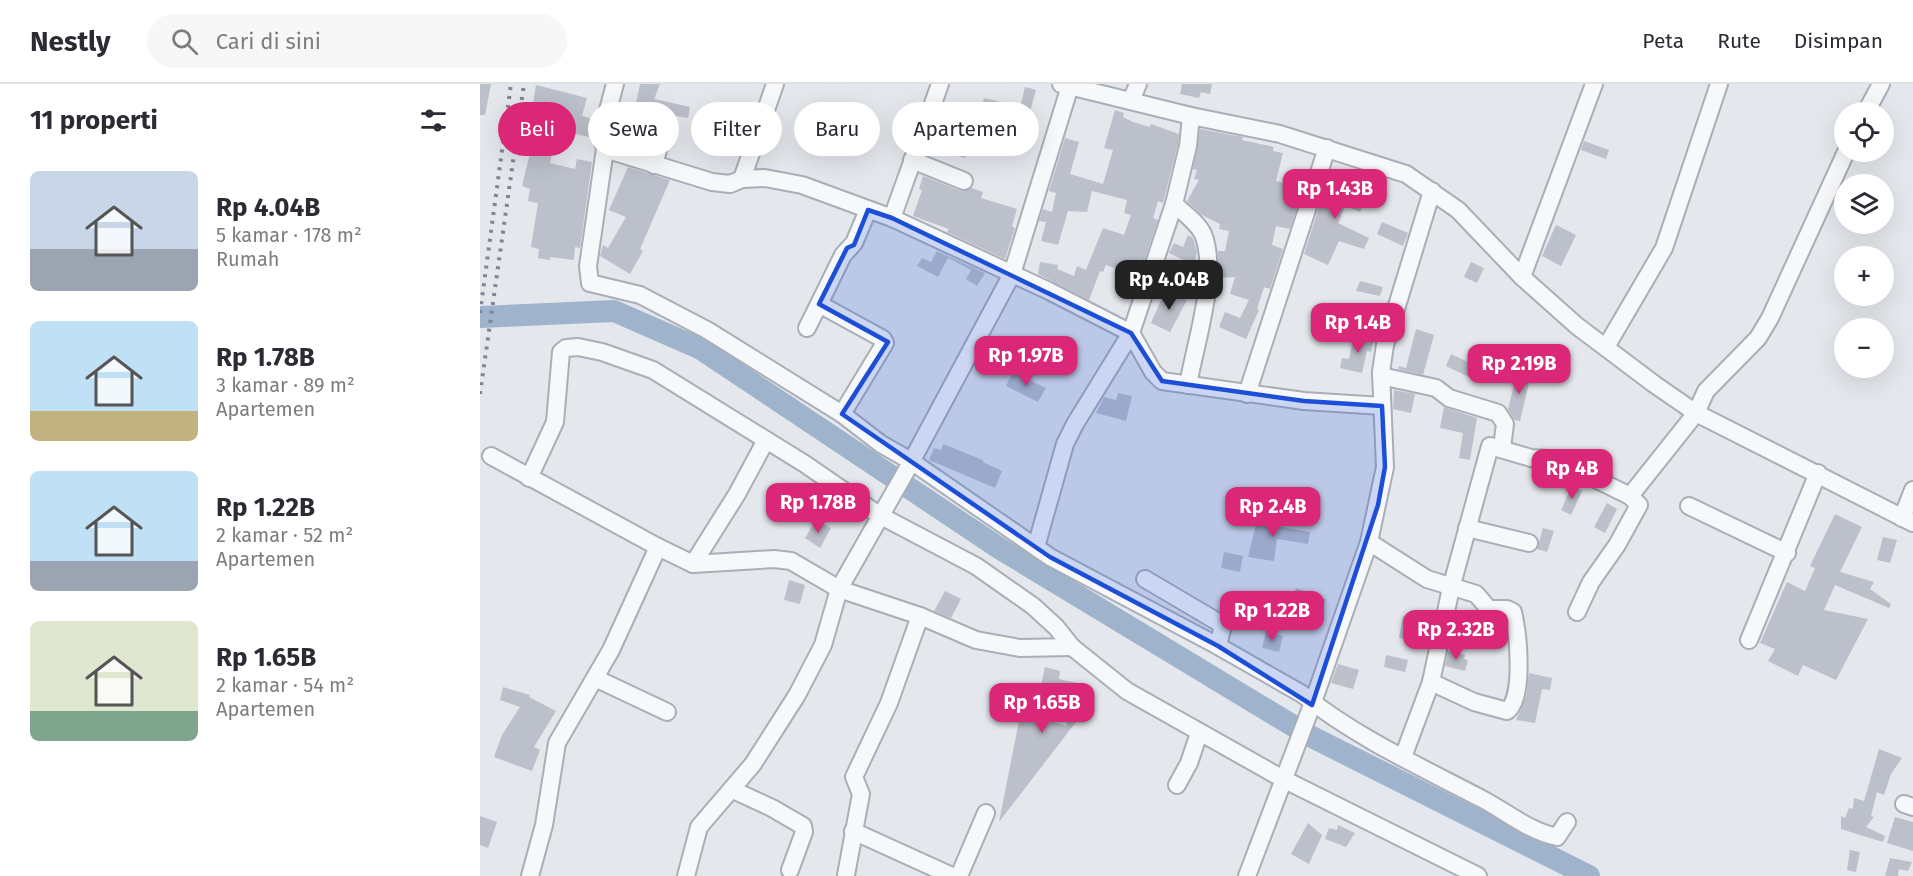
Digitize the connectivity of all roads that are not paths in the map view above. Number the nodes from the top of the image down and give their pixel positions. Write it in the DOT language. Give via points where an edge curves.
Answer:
graph roads {
  1 [pos="615,84"];
  2 [pos="775,84"];
  3 [pos="940,84"];
  4 [pos="1137,84"];
  5 [pos="1594,84"];
  6 [pos="1719,84"];
  7 [pos="1881,84"];
  8 [pos="1066,85"];
  9 [pos="1131,101"];
  10 [pos="610,102"];
  11 [pos="1871,102"];
  12 [pos="1191,116"];
  13 [pos="1327,148"];
  14 [pos="604,156"];
  15 [pos="626,156"];
  16 [pos="656,156"];
  17 [pos="912,160"];
  18 [pos="1841,162"];
  19 [pos="654,165"];
  20 [pos="742,179"];
  21 [pos="964,181"];
  22 [pos="1432,191"];
  23 [pos="1174,204"];
  24 [pos="868,210"];
  25 [pos="892,218"];
  26 [pos="1012,274"];
  27 [pos="1522,277"];
  28 [pos="819,304"];
  29 [pos="807,328"];
  30 [pos="1131,333"];
  31 [pos="1606,347"];
  32 [pos="1381,376"];
  33 [pos="1188,385"];
  34 [pos="1247,394"];
  35 [pos="1382,406"];
  36 [pos="1696,413"];
  37 [pos="842,414"];
  38 [pos="766,440"];
  39 [pos="1502,448"];
  40 [pos="491,456"];
  41 [pos="910,464"];
  42 [pos="1818,473"];
  43 [pos="529,478"];
  44 [pos="1913,490"];
  45 [pos="1629,496"];
  46 [pos="1689,506"];
  47 [pos="879,515"];
  48 [pos="1907,521"];
  49 [pos="1467,528"];
  50 [pos="1369,542"];
  51 [pos="1529,543"];
  52 [pos="658,547"];
  53 [pos="1036,547"];
  54 [pos="1787,554"];
  55 [pos="693,564"];
  56 [pos="1145,579"];
  57 [pos="1451,588"];
  58 [pos="839,589"];
  59 [pos="1577,612"];
  60 [pos="920,616"];
  61 [pos="1749,640"];
  62 [pos="1218,646"];
  63 [pos="1072,647"];
  64 [pos="595,678"];
  65 [pos="1431,682"];
  66 [pos="1310,709"];
  67 [pos="668,712"];
  68 [pos="1199,732"];
  69 [pos="1403,757"];
  70 [pos="1283,779"];
  71 [pos="1177,785"];
  72 [pos="733,790"];
  73 [pos="986,813"];
  74 [pos="1566,822"];
  75 [pos="853,831"];
  76 [pos="790,870"];
  77 [pos="1453,871"];
  78 [pos="530,876"];
  79 [pos="686,876"];
  80 [pos="846,876"];
  81 [pos="952,876"];
  82 [pos="960,876"];
  83 [pos="1247,876"];
  84 [pos="1478,876"];
  1 -- 10 [label="street"];
  2 -- 20 [label="street"];
  3 -- 17 [label="street"];
  4 -- 9 [label="street"];
  5 -- 27 [label="street"];
  6 -- 31 [label="street" via="1664,248"];
  7 -- 11 [label="street"];
  8 -- 9 [label="street"];
  8 -- 26 [label="street"];
  9 -- 12 [label="street"];
  12 -- 13 [label="street"];
  12 -- 23 [label="street"];
  13 -- 22 [label="street" via="1406,174"];
  13 -- 34 [label="street"];
  14 -- 37 [label="street" via="588,266 590,283 652,300"];
  15 -- 19 [label="street"];
  16 -- 19 [label="street"];
  17 -- 21 [label="street"];
  17 -- 25 [label="street"];
  18 -- 36 [label="street" via="1770,318 1758,338 1706,391"];
  19 -- 20 [label="street" via="712,182 730,184"];
  20 -- 24 [label="street" via="765,178 802,185"];
  22 -- 27 [label="street" via="1458,210"];
  22 -- 32 [label="street" via="1385,345"];
  23 -- 30 [label="street"];
  23 -- 33 [label="street" via="1197,224 1206,252 1205,310"];
  24 -- 25 [label="street"];
  24 -- 28 [label="street"];
  25 -- 26 [label="street"];
  26 -- 30 [label="street"];
  26 -- 41 [label="street"];
  27 -- 31 [label="street"];
  28 -- 29 [label="street"];
  28 -- 37 [label="street" via="885,343"];
  30 -- 33 [label="street" via="1157,378"];
  30 -- 53 [label="street" via="1065,444"];
  31 -- 36 [label="street"];
  32 -- 35 [label="street"];
  32 -- 39 [label="street" via="1436,388 1449,398 1498,414 1505,424"];
  33 -- 34 [label="street"];
  34 -- 35 [label="street"];
  35 -- 50 [label="street" via="1384,467"];
  36 -- 42 [label="street"];
  36 -- 45 [label="street"];
  37 -- 41 [label="street"];
  38 -- 43 [label="street" via="653,370 602,352 566,348 561,352 555,422"];
  38 -- 47 [label="street"];
  38 -- 55 [label="street"];
  39 -- 45 [label="street" via="1565,464"];
  39 -- 49 [label="street" via="1488,447"];
  40 -- 43 [label="street"];
  41 -- 47 [label="street"];
  41 -- 53 [label="street"];
  42 -- 48 [label="street"];
  42 -- 54 [label="street"];
  43 -- 52 [label="street"];
  44 -- 48 [label="street"];
  45 -- 59 [label="street" via="1637,502 1638,509 1591,582"];
  46 -- 54 [label="street"];
  47 -- 58 [label="street"];
  47 -- 63 [label="street" via="976,566 1033,606"];
  49 -- 51 [label="street"];
  49 -- 57 [label="street"];
  50 -- 57 [label="street" via="1419,574"];
  50 -- 66 [label="street"];
  52 -- 55 [label="street"];
  52 -- 64 [label="street"];
  53 -- 62 [label="street"];
  54 -- 61 [label="street"];
  55 -- 58 [label="street" via="791,561"];
  56 -- 62 [label="street" via="1223,625"];
  57 -- 65 [label="street"];
  57 -- 65 [label="street" via="1476,594 1489,609 1513,612 1518,632 1515,699 1507,711 1474,702"];
  58 -- 60 [label="street"];
  58 -- 72 [label="street" via="823,645 797,695"];
  60 -- 63 [label="street" via="986,643 1020,648"];
  60 -- 75 [label="street" via="889,703 854,777 861,794"];
  62 -- 66 [label="street" via="1302,694"];
  63 -- 68 [label="street" via="1128,691"];
  64 -- 67 [label="street"];
  64 -- 78 [label="street" via="557,744 544,825"];
  65 -- 69 [label="street"];
  66 -- 69 [label="street"];
  66 -- 70 [label="street"];
  68 -- 70 [label="street"];
  68 -- 71 [label="street"];
  69 -- 74 [label="street" via="1515,820 1554,837"];
  70 -- 77 [label="street"];
  70 -- 83 [label="street"];
  72 -- 76 [label="street" via="803,826"];
  72 -- 79 [label="street" via="699,827"];
  73 -- 82 [label="street"];
  75 -- 80 [label="street"];
  75 -- 81 [label="street"];
  77 -- 84 [label="street"];
}
